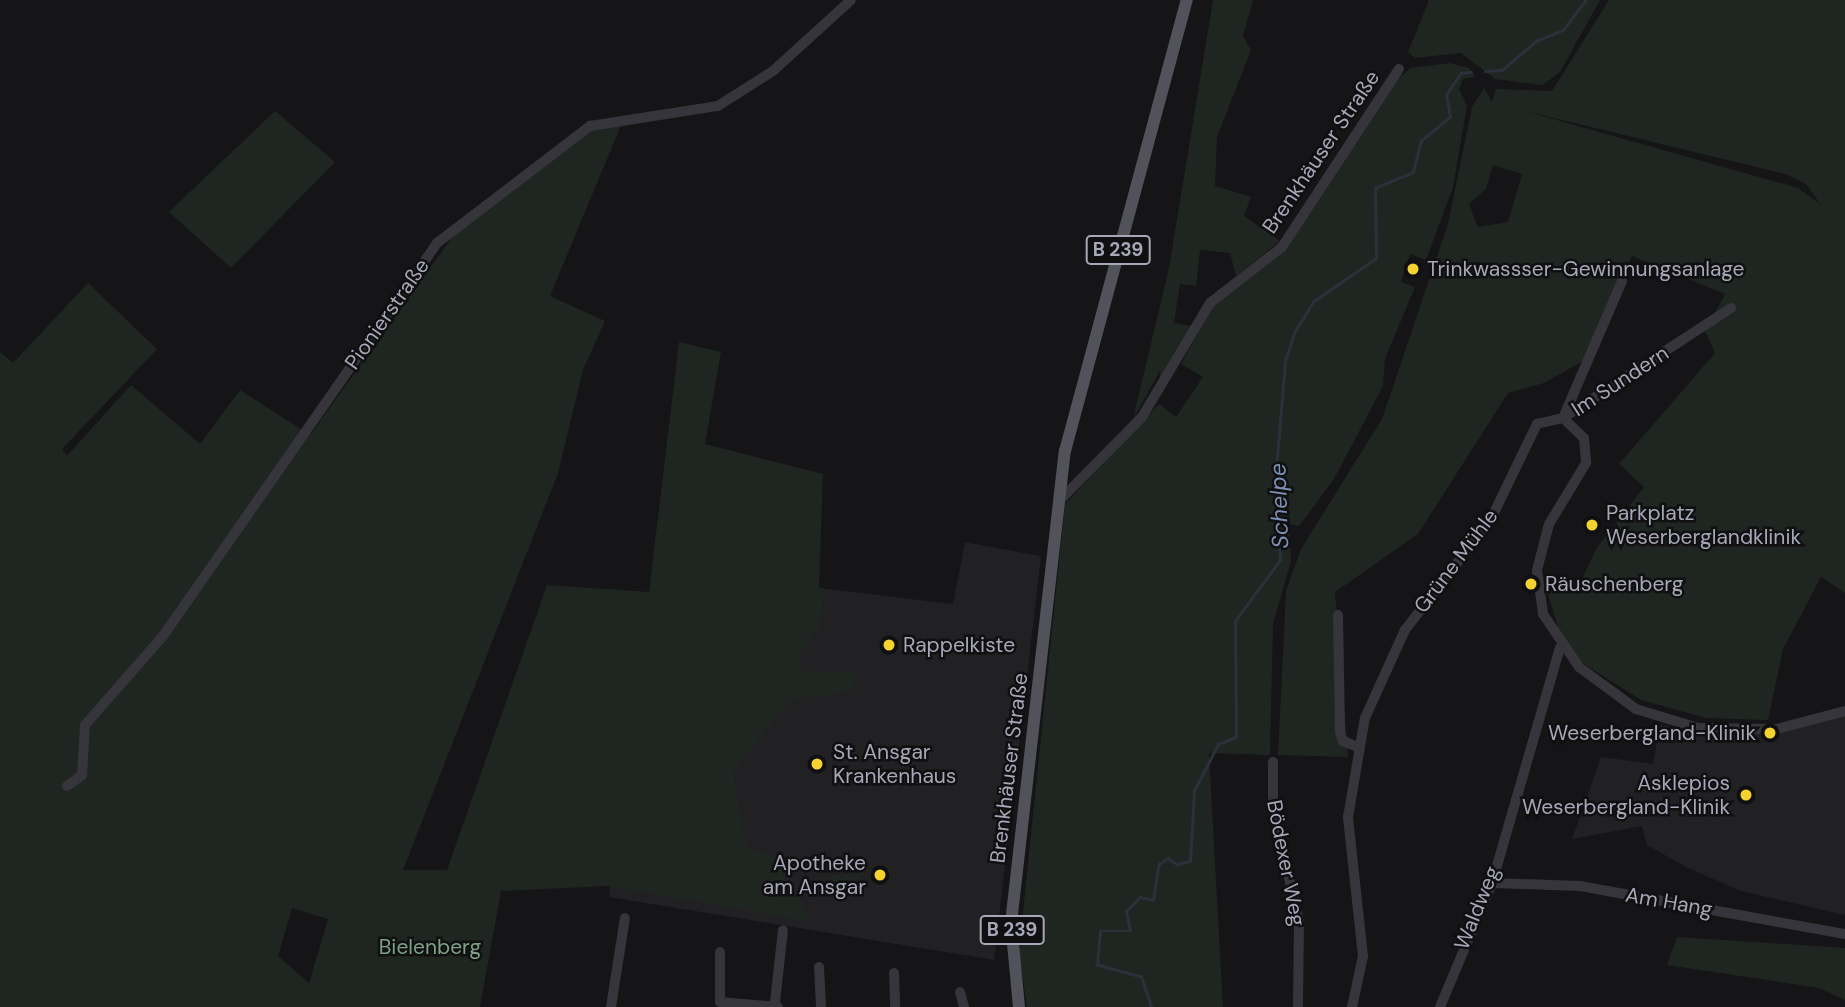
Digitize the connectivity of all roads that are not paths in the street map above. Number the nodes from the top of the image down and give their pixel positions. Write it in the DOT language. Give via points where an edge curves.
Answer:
graph roads {
  1 [pos="850,0"];
  2 [pos="1187,0"];
  3 [pos="1399,69"];
  4 [pos="1622,281"];
  5 [pos="1731,308"];
  6 [pos="1563,418"];
  7 [pos="1059,502"];
  8 [pos="1338,615"];
  9 [pos="1560,648"];
  10 [pos="1845,711"];
  11 [pos="1358,747"];
  12 [pos="1273,762"];
  13 [pos="67,786"];
  14 [pos="1492,883"];
  15 [pos="625,918"];
  16 [pos="783,930"];
  17 [pos="1845,934"];
  18 [pos="720,952"];
  19 [pos="819,967"];
  20 [pos="894,973"];
  21 [pos="960,992"];
  22 [pos="776,1005"];
  23 [pos="611,1007"];
  24 [pos="821,1007"];
  25 [pos="895,1007"];
  26 [pos="964,1007"];
  27 [pos="1019,1007"];
  28 [pos="1298,1007"];
  29 [pos="1352,1007"];
  30 [pos="1440,1007"];
  1 -- 13 [label="street, Pionierstraße" via="773,71 718,106 590,127 437,243 163,635 85,725 82,775"];
  2 -- 7 [label="main road, B 239" via="1072,414"];
  3 -- 7 [label="street, Brenkhäuser Straße" via="1282,247 1210,303 1142,417"];
  4 -- 6 [label="street, Im Sundern"];
  5 -- 6 [label="street, Im Sundern"];
  6 -- 9 [label="street" via="1579,427 1587,455 1539,547 1543,614"];
  6 -- 11 [label="street, Grüne Mühle" via="1537,424 1525,440 1491,519 1405,629 1380,679"];
  7 -- 27 [label="main road, Brenkhäuser Straße / B 239" via="1011,923"];
  8 -- 11 [label="street" via="1340,732 1343,741"];
  9 -- 10 [label="street" via="1636,709 1698,728 1777,729"];
  9 -- 14 [label="street, Waldweg"];
  11 -- 29 [label="street, Grüne Mühle" via="1348,817 1363,956"];
  12 -- 28 [label="street, Bödexer Weg" via="1273,806 1300,930"];
  14 -- 17 [label="street, Am Hang" via="1580,886"];
  14 -- 30 [label="street, Waldweg"];
  15 -- 23 [label="street"];
  16 -- 22 [label="street"];
  18 -- 22 [label="street" via="720,1002"];
  19 -- 24 [label="street"];
  20 -- 25 [label="street"];
  21 -- 26 [label="street"];
}
